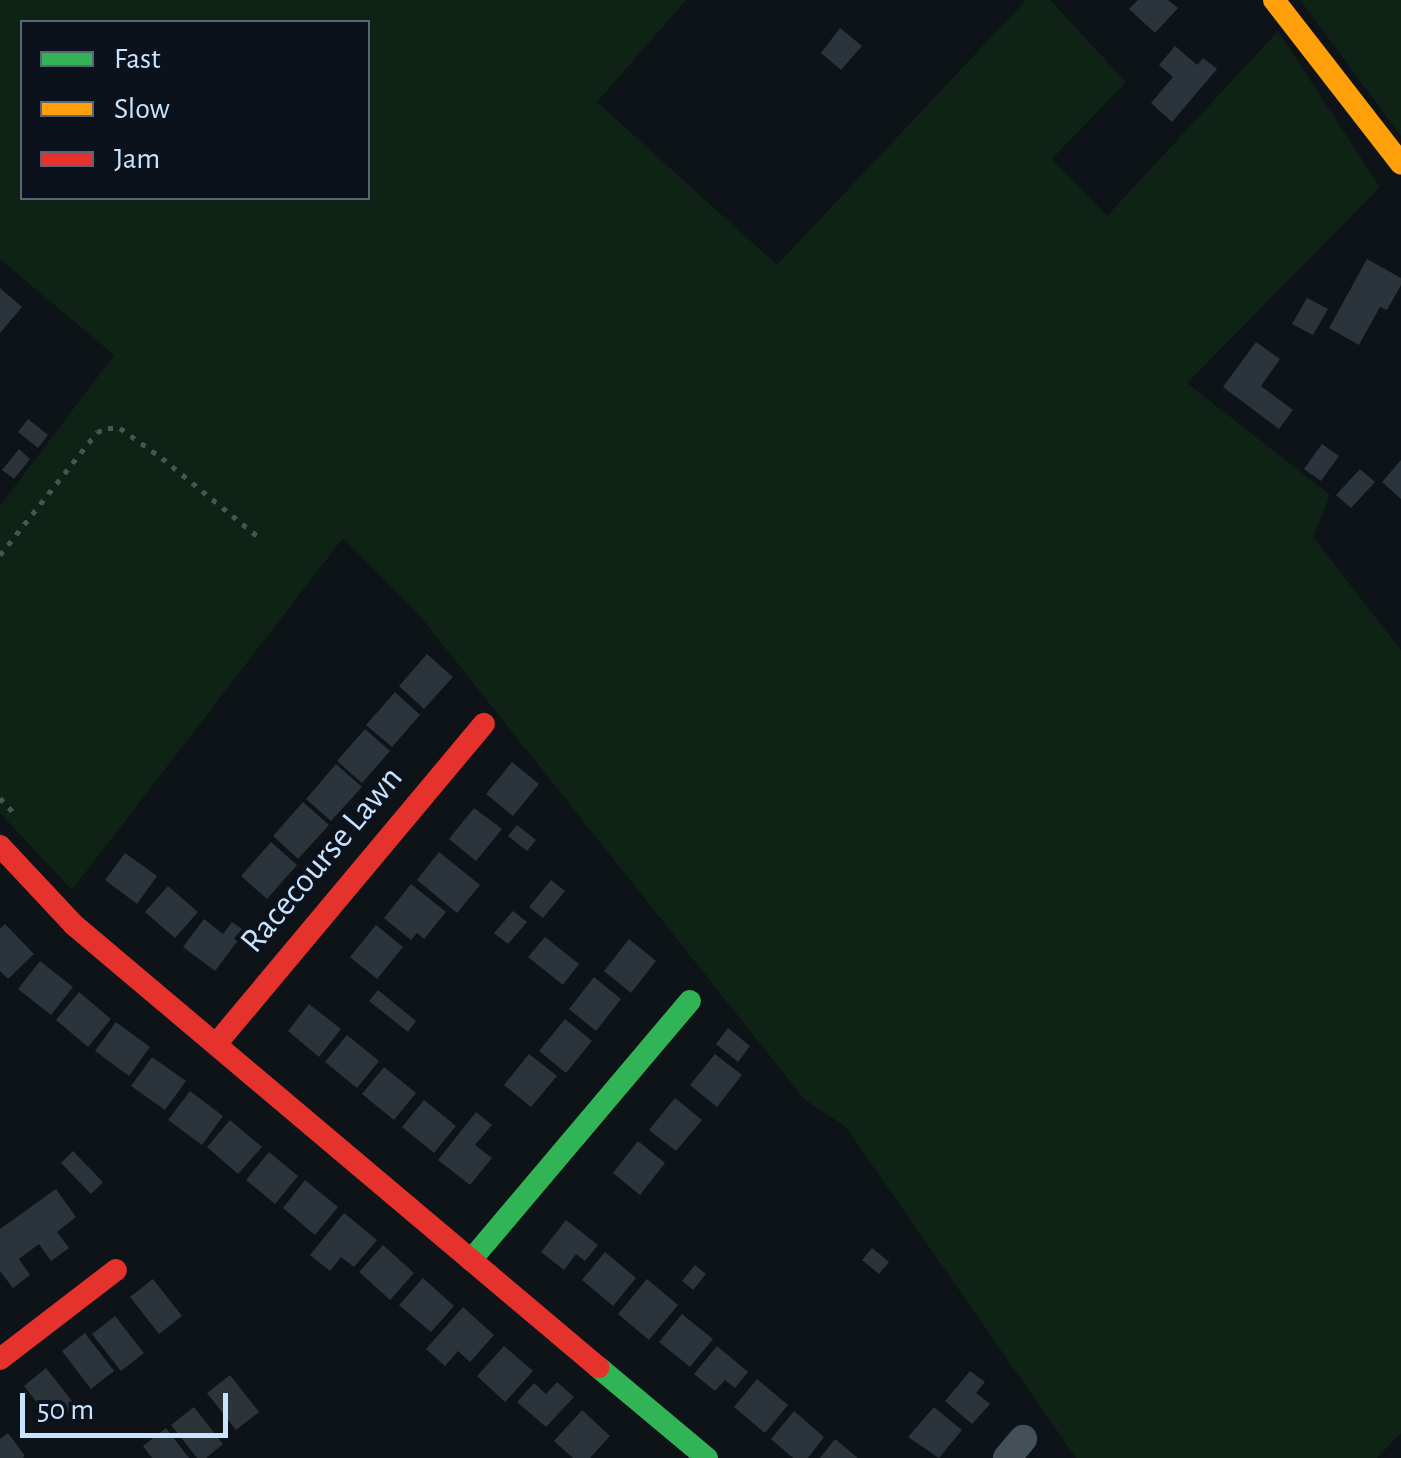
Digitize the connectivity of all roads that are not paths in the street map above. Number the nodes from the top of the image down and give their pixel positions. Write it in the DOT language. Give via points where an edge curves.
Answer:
graph roads {
  1 [pos="1274,0"];
  2 [pos="1401,164"];
  3 [pos="484,724"];
  4 [pos="0,846"];
  5 [pos="690,1002"];
  6 [pos="217,1043"];
  7 [pos="470,1260"];
  8 [pos="116,1270"];
  9 [pos="0,1359"];
  10 [pos="707,1458"];
  1 -- 2 [label="street"];
  3 -- 6 [label="street, Racecourse Lawn"];
  4 -- 6 [label="street" via="74,926"];
  5 -- 7 [label="street"];
  6 -- 7 [label="street"];
  7 -- 10 [label="street"];
  8 -- 9 [label="street"];
}
